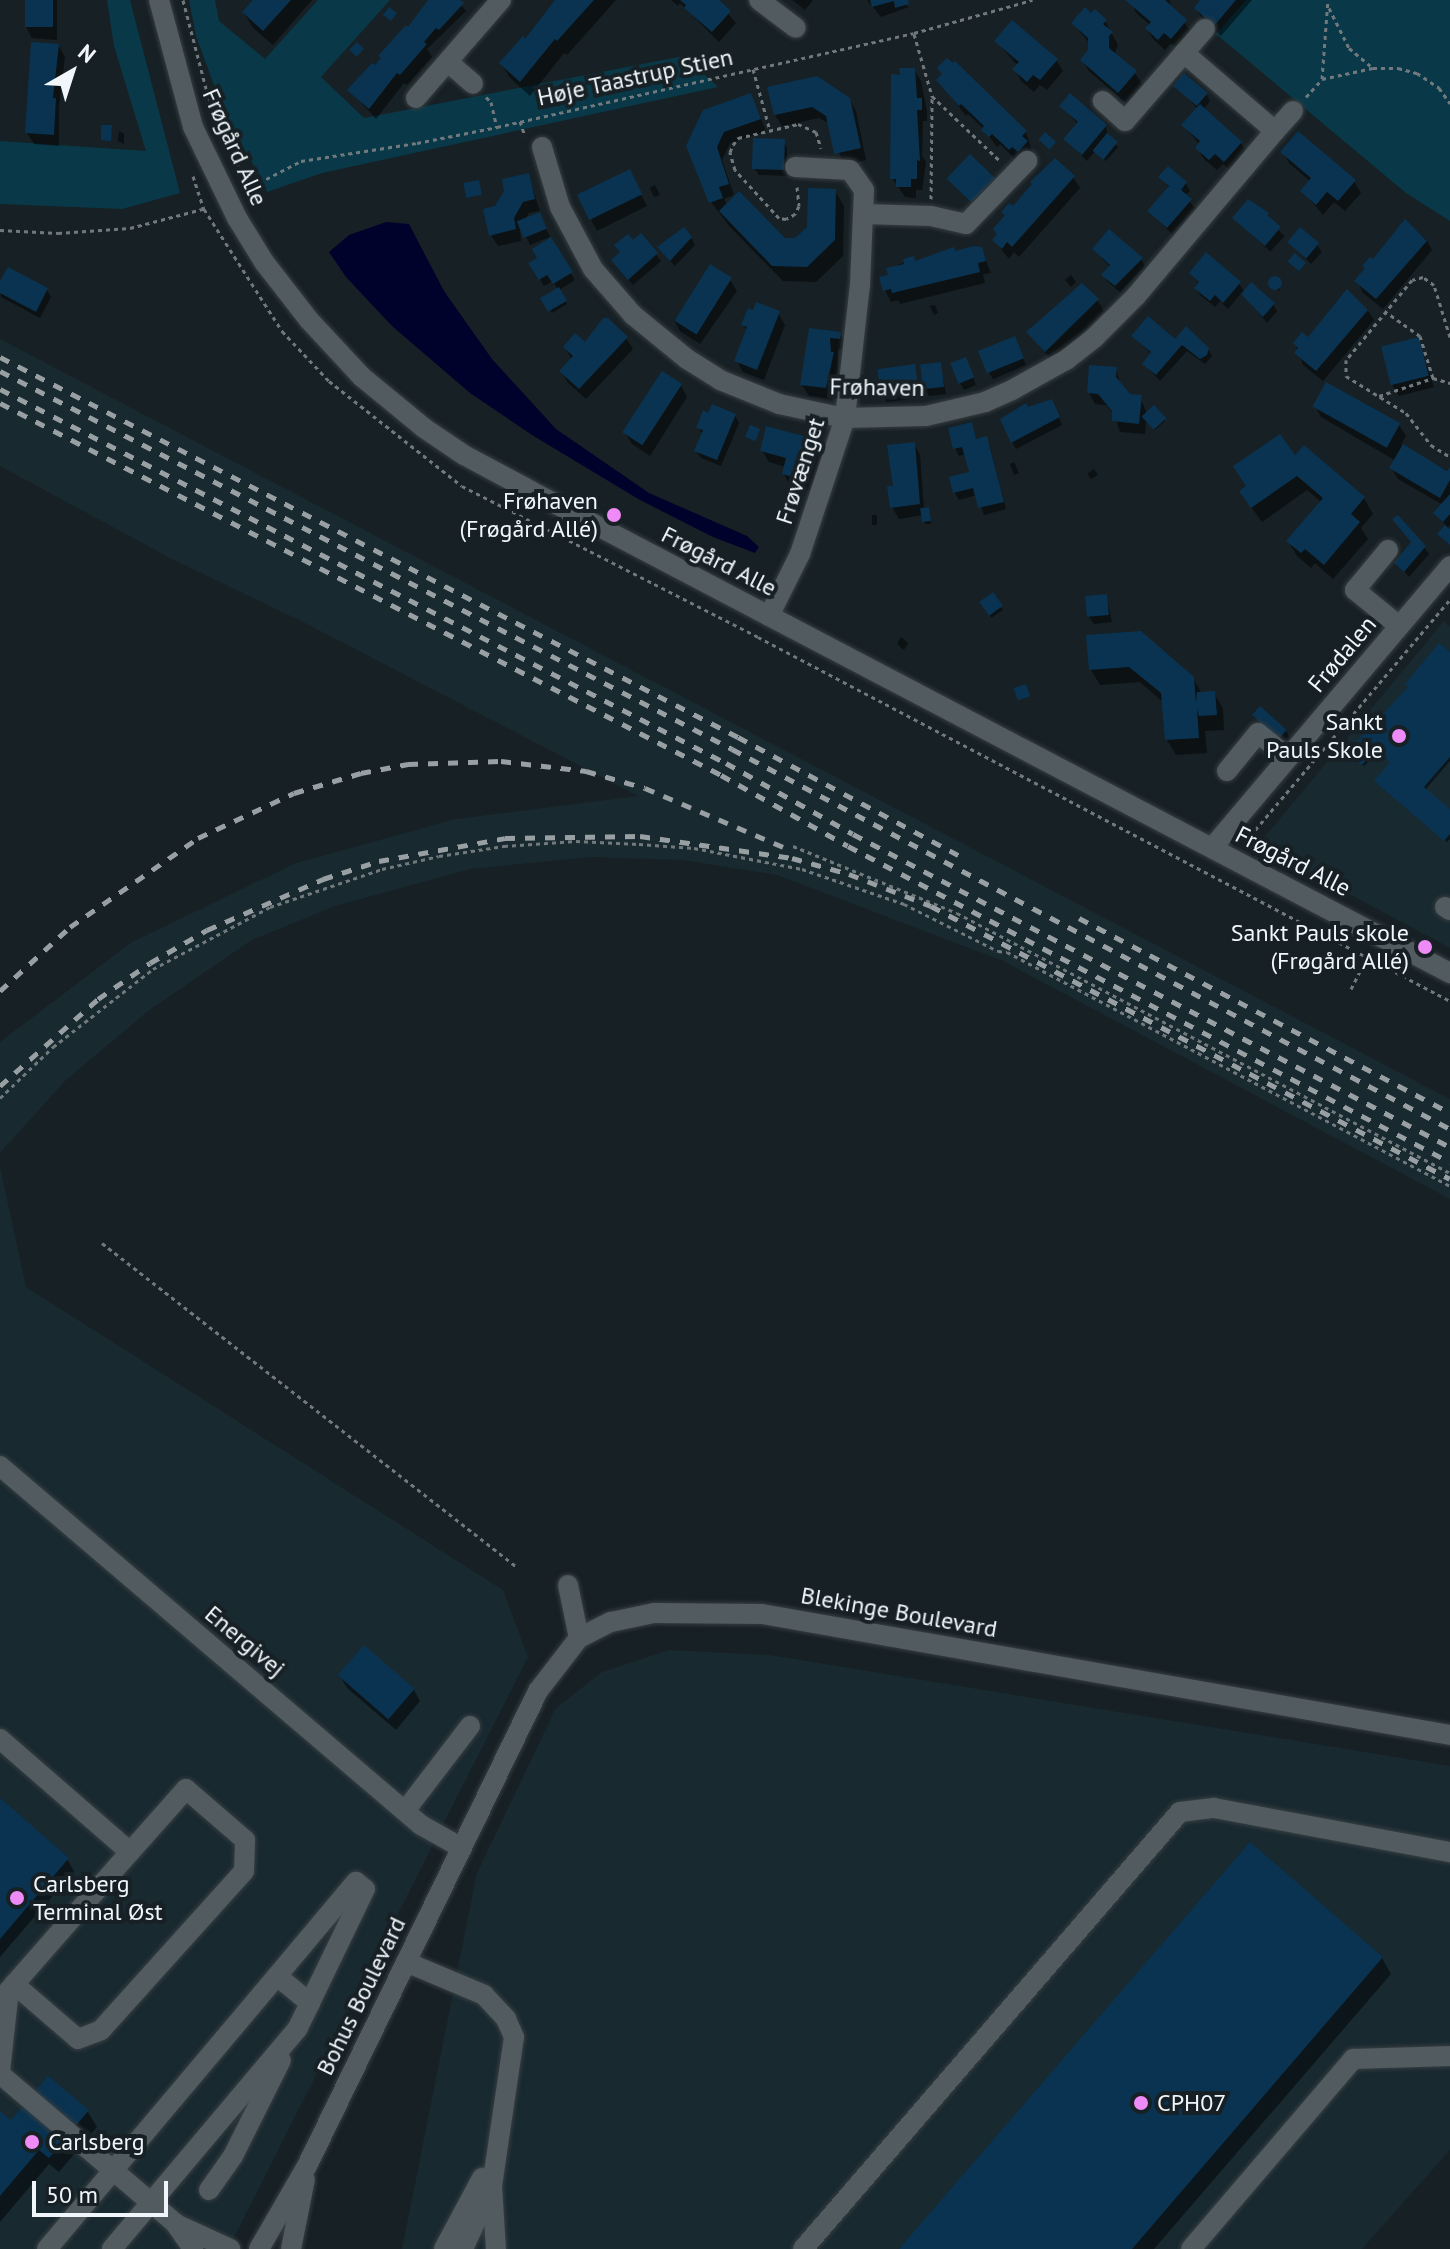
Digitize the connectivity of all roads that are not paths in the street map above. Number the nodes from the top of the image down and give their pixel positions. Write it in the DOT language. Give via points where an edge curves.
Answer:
graph roads {
  1 [pos="159,0"];
  2 [pos="501,0"];
  3 [pos="759,0"];
  4 [pos="796,28"];
  5 [pos="1205,29"];
  6 [pos="1184,53"];
  7 [pos="448,62"];
  8 [pos="473,84"];
  9 [pos="416,98"];
  10 [pos="1103,101"];
  11 [pos="1293,111"];
  12 [pos="1275,131"];
  13 [pos="542,147"];
  14 [pos="795,167"];
  15 [pos="1021,168"];
  16 [pos="863,214"];
  17 [pos="845,418"];
  18 [pos="1388,550"];
  19 [pos="1450,566"];
  20 [pos="769,616"];
  21 [pos="1399,626"];
  22 [pos="1288,757"];
  23 [pos="1227,771"];
  24 [pos="1212,848"];
  25 [pos="1450,973"];
  26 [pos="0,1466"];
  27 [pos="568,1585"];
  28 [pos="579,1638"];
  29 [pos="470,1726"];
  30 [pos="1450,1735"];
  31 [pos="0,1739"];
  32 [pos="405,1811"];
  33 [pos="462,1848"];
  34 [pos="130,1852"];
  35 [pos="1450,1852"];
  36 [pos="406,1962"];
  37 [pos="277,1976"];
  38 [pos="14,1984"];
  39 [pos="310,2003"];
  40 [pos="298,2028"];
  41 [pos="1450,2056"];
  42 [pos="0,2073"];
  43 [pos="209,2135"];
  44 [pos="499,2147"];
  45 [pos="233,2156"];
  46 [pos="307,2166"];
  47 [pos="112,2170"];
  48 [pos="492,2186"];
  49 [pos="209,2190"];
  50 [pos="151,2203"];
  51 [pos="175,2223"];
  52 [pos="47,2249"];
  53 [pos="112,2249"];
  54 [pos="193,2249"];
  55 [pos="230,2249"];
  56 [pos="259,2249"];
  57 [pos="291,2249"];
  58 [pos="444,2249"];
  59 [pos="463,2249"];
  60 [pos="496,2249"];
  61 [pos="803,2249"];
  62 [pos="1191,2249"];
  1 -- 20 [label="street, Frøgård Alle" via="193,127 237,218 309,320 362,377 464,455"];
  2 -- 7 [label="street"];
  3 -- 4 [label="street"];
  5 -- 6 [label="street"];
  6 -- 10 [label="street" via="1125,121"];
  6 -- 12 [label="street"];
  7 -- 8 [label="street"];
  7 -- 9 [label="street"];
  11 -- 12 [label="street, Frøhaven"];
  12 -- 17 [label="street, Frøhaven" via="1122,312 1066,360 985,402 926,416"];
  13 -- 17 [label="street, Frøhaven" via="571,233 607,287 643,324 720,380 779,404"];
  14 -- 16 [label="street, Frøvænget" via="850,170 864,190"];
  15 -- 16 [label="street" via="966,224 931,216"];
  16 -- 17 [label="street, Frøvænget"];
  17 -- 20 [label="street, Frøvænget" via="800,554"];
  18 -- 21 [label="street" via="1355,590"];
  19 -- 21 [label="street, Frødalen"];
  20 -- 24 [label="street, Frøgård Alle"];
  21 -- 22 [label="street, Frødalen"];
  22 -- 23 [label="street" via="1258,733"];
  22 -- 24 [label="street, Frødalen"];
  24 -- 25 [label="street, Frøgård Alle"];
  26 -- 32 [label="street, Energivej"];
  27 -- 28 [label="street"];
  28 -- 30 [label="street, Blekinge Boulevard" via="611,1622 654,1613 762,1614"];
  28 -- 33 [label="street, Blekinge Boulevard" via="538,1691"];
  29 -- 32 [label="street"];
  31 -- 34 [label="street"];
  32 -- 33 [label="street, Energivej"];
  33 -- 36 [label="street, Bohus Boulevard"];
  34 -- 38 [label="street"];
  34 -- 38 [label="street" via="186,1789 245,1840 244,1871 101,2030 78,2039"];
  35 -- 61 [label="street" via="1214,1808 1180,1812"];
  36 -- 44 [label="street" via="484,1995 506,2019 514,2037"];
  36 -- 46 [label="street, Bohus Boulevard"];
  37 -- 39 [label="street"];
  37 -- 39 [label="street" via="356,1882 365,1889"];
  37 -- 47 [label="street"];
  38 -- 42 [label="street" via="9,1990"];
  39 -- 40 [label="street"];
  40 -- 43 [label="street"];
  40 -- 45 [label="street"];
  41 -- 62 [label="street" via="1353,2059"];
  42 -- 47 [label="street"];
  43 -- 45 [label="street"];
  43 -- 50 [label="street"];
  44 -- 48 [label="street"];
  44 -- 58 [label="street"];
  45 -- 49 [label="street"];
  46 -- 56 [label="street, Bohus Boulevard"];
  46 -- 57 [label="street, Bohus Boulevard"];
  47 -- 50 [label="street"];
  47 -- 52 [label="street"];
  48 -- 59 [label="street"];
  48 -- 60 [label="street"];
  50 -- 51 [label="street"];
  50 -- 53 [label="street"];
  51 -- 54 [label="street"];
  51 -- 55 [label="street"];
}
